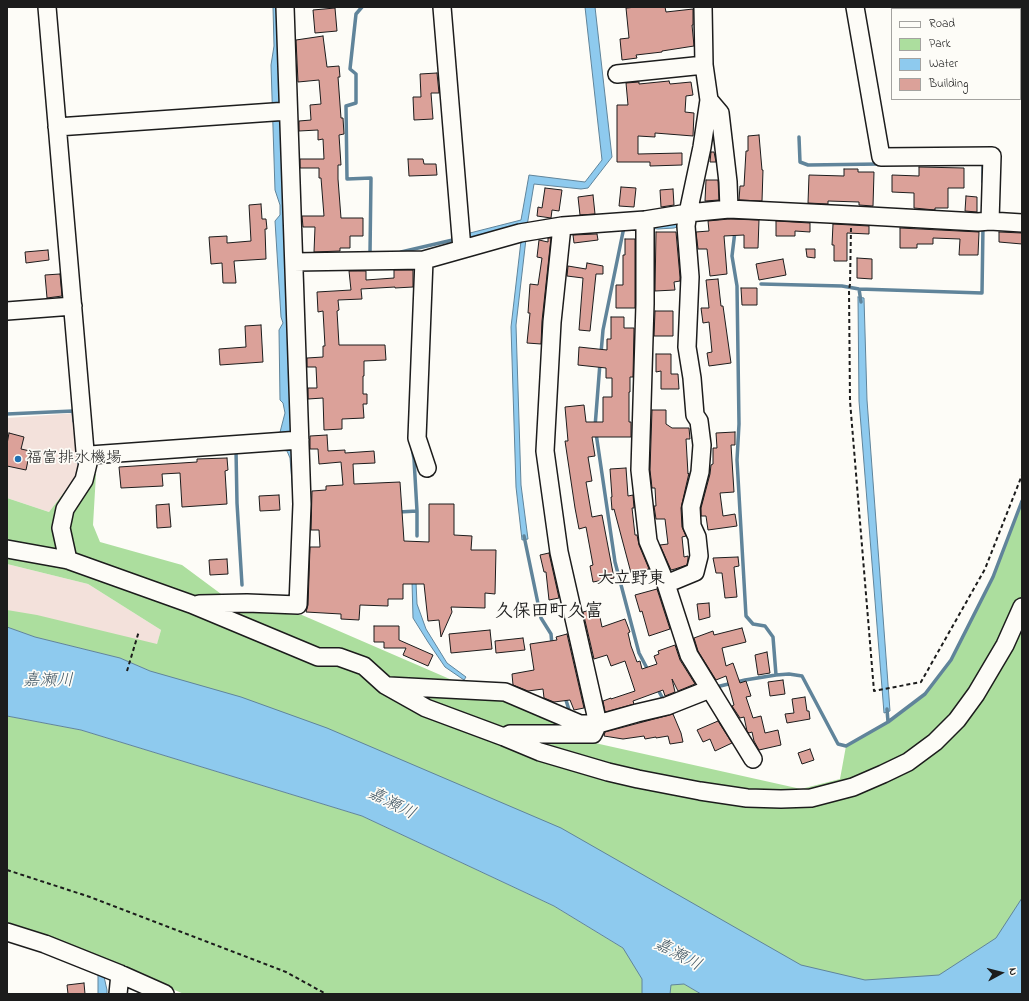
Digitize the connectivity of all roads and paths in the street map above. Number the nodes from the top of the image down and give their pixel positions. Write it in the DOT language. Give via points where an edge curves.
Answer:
graph roads {
  1 [pos="47,7"];
  2 [pos="285,7"];
  3 [pos="442,7"];
  4 [pos="703,7"];
  5 [pos="855,7"];
  6 [pos="704,65"];
  7 [pos="617,74"];
  8 [pos="710,100"];
  9 [pos="288,111"];
  10 [pos="57,127"];
  11 [pos="729,209"];
  12 [pos="851,215"];
  13 [pos="687,219"];
  14 [pos="985,221"];
  15 [pos="1022,223"];
  16 [pos="645,225"];
  17 [pos="562,226"];
  18 [pos="462,242"];
  19 [pos="424,260"];
  20 [pos="294,262"];
  21 [pos="73,306"];
  22 [pos="7,311"];
  23 [pos="292,440"];
  24 [pos="90,454"];
  25 [pos="427,468"];
  26 [pos="1022,475"];
  27 [pos="7,549"];
  28 [pos="68,560"];
  29 [pos="666,584"];
  30 [pos="191,604"];
  31 [pos="1022,607"];
  32 [pos="139,631"];
  33 [pos="128,671"];
  34 [pos="385,685"];
  35 [pos="710,689"];
  36 [pos="598,724"];
  37 [pos="504,737"];
  38 [pos="753,760"];
  39 [pos="7,870"];
  40 [pos="7,932"];
  41 [pos="120,974"];
  42 [pos="118,994"];
  43 [pos="165,994"];
  44 [pos="326,994"];
  1 -- 10 [label="street"];
  2 -- 9 [label="street"];
  3 -- 18 [label="street"];
  4 -- 6 [label="street"];
  5 -- 14 [label="street" via="881,157 992,156"];
  6 -- 7 [label="street"];
  6 -- 8 [label="street"];
  8 -- 11 [label="street" via="720,114"];
  8 -- 13 [label="street"];
  9 -- 10 [label="street"];
  9 -- 20 [label="street"];
  10 -- 21 [label="street"];
  11 -- 12 [label="street"];
  11 -- 13 [label="street"];
  12 -- 14 [label="street"];
  12 -- 26 [label="path" via="850,401 874,691 921,682 985,569"];
  13 -- 16 [label="street"];
  13 -- 29 [label="street" via="690,277 687,347 695,415 699,422 702,445 700,472 691,507 692,526 697,536 699,556 695,572"];
  14 -- 15 [label="street"];
  16 -- 17 [label="street"];
  16 -- 29 [label="street" via="640,470 648,541"];
  17 -- 18 [label="street"];
  17 -- 36 [label="street" via="552,322 545,451 559,552"];
  18 -- 19 [label="street"];
  19 -- 20 [label="street"];
  19 -- 25 [label="street" via="417,438"];
  20 -- 23 [label="street"];
  21 -- 22 [label="street"];
  21 -- 24 [label="street" via="85,451"];
  23 -- 24 [label="street"];
  23 -- 30 [label="street" via="302,504 298,605"];
  24 -- 28 [label="street" via="84,480 65,509 61,528"];
  27 -- 28 [label="street"];
  28 -- 30 [label="street"];
  29 -- 35 [label="street" via="689,655"];
  30 -- 34 [label="street" via="318,656 339,657 364,666"];
  31 -- 37 [label="street" via="1006,645 976,694 957,720 935,742 908,762 883,774 853,787 811,798 728,796 638,779 540,752"];
  32 -- 33 [label="path"];
  34 -- 36 [label="street" via="506,692 580,724"];
  34 -- 37 [label="street" via="426,708"];
  35 -- 36 [label="street" via="667,706"];
  35 -- 38 [label="street"];
  36 -- 37 [label="street" via="593,734 510,734"];
  39 -- 44 [label="path" via="90,897 279,969"];
  40 -- 41 [label="street" via="46,944"];
  41 -- 42 [label="street"];
  41 -- 43 [label="street"];
}
